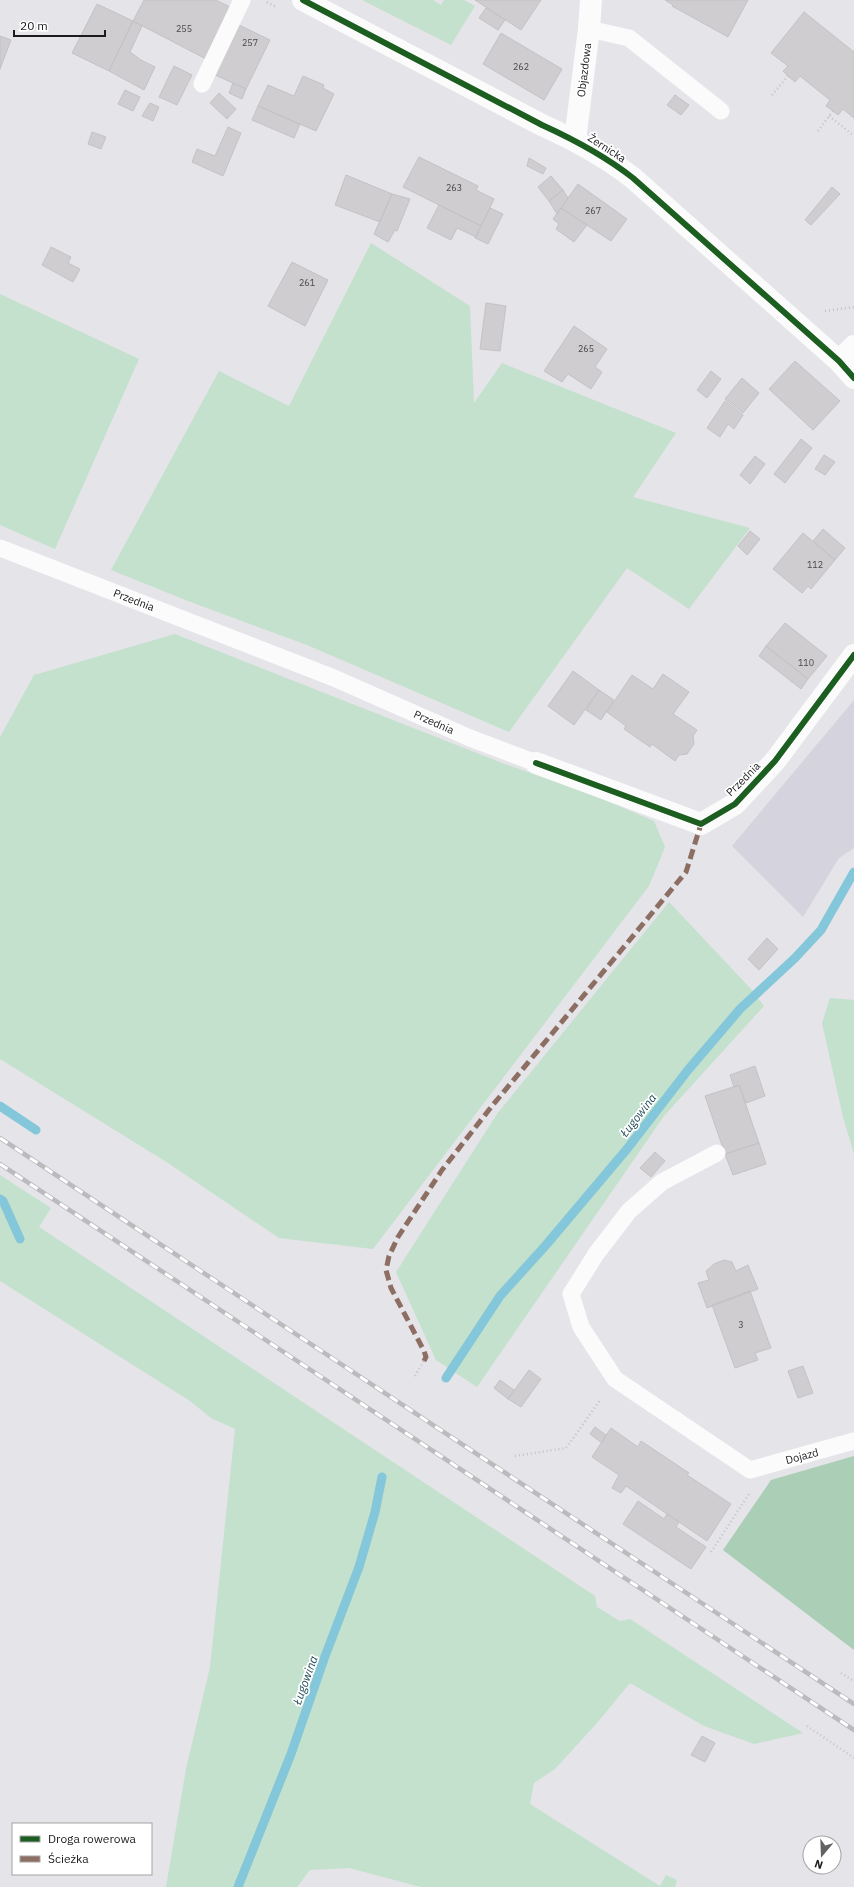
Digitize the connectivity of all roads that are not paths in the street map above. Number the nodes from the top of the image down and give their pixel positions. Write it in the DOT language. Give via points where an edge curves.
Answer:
graph roads {
  1 [pos="242,0"];
  2 [pos="303,0"];
  3 [pos="591,0"];
  4 [pos="589,29"];
  5 [pos="202,84"];
  6 [pos="721,110"];
  7 [pos="575,140"];
  8 [pos="846,353"];
  9 [pos="854,378"];
  10 [pos="0,548"];
  11 [pos="854,655"];
  12 [pos="536,763"];
  13 [pos="717,1153"];
  14 [pos="854,1441"];
  1 -- 5 [label="lane"];
  2 -- 7 [label="street, Żernicka"];
  3 -- 4 [label="street, Objazdowa"];
  4 -- 6 [label="lane" via="629,38"];
  4 -- 7 [label="street, Objazdowa"];
  7 -- 8 [label="street, Żernicka" via="633,178"];
  8 -- 9 [label="street, Żernicka"];
  10 -- 12 [label="lane, Przednia" via="334,678 470,738"];
  11 -- 12 [label="street, Przednia" via="775,761 734,804 701,824"];
  13 -- 14 [label="lane, Dojazd" via="662,1182 629,1211 596,1254 571,1294 581,1327 615,1379 750,1470"];
}
